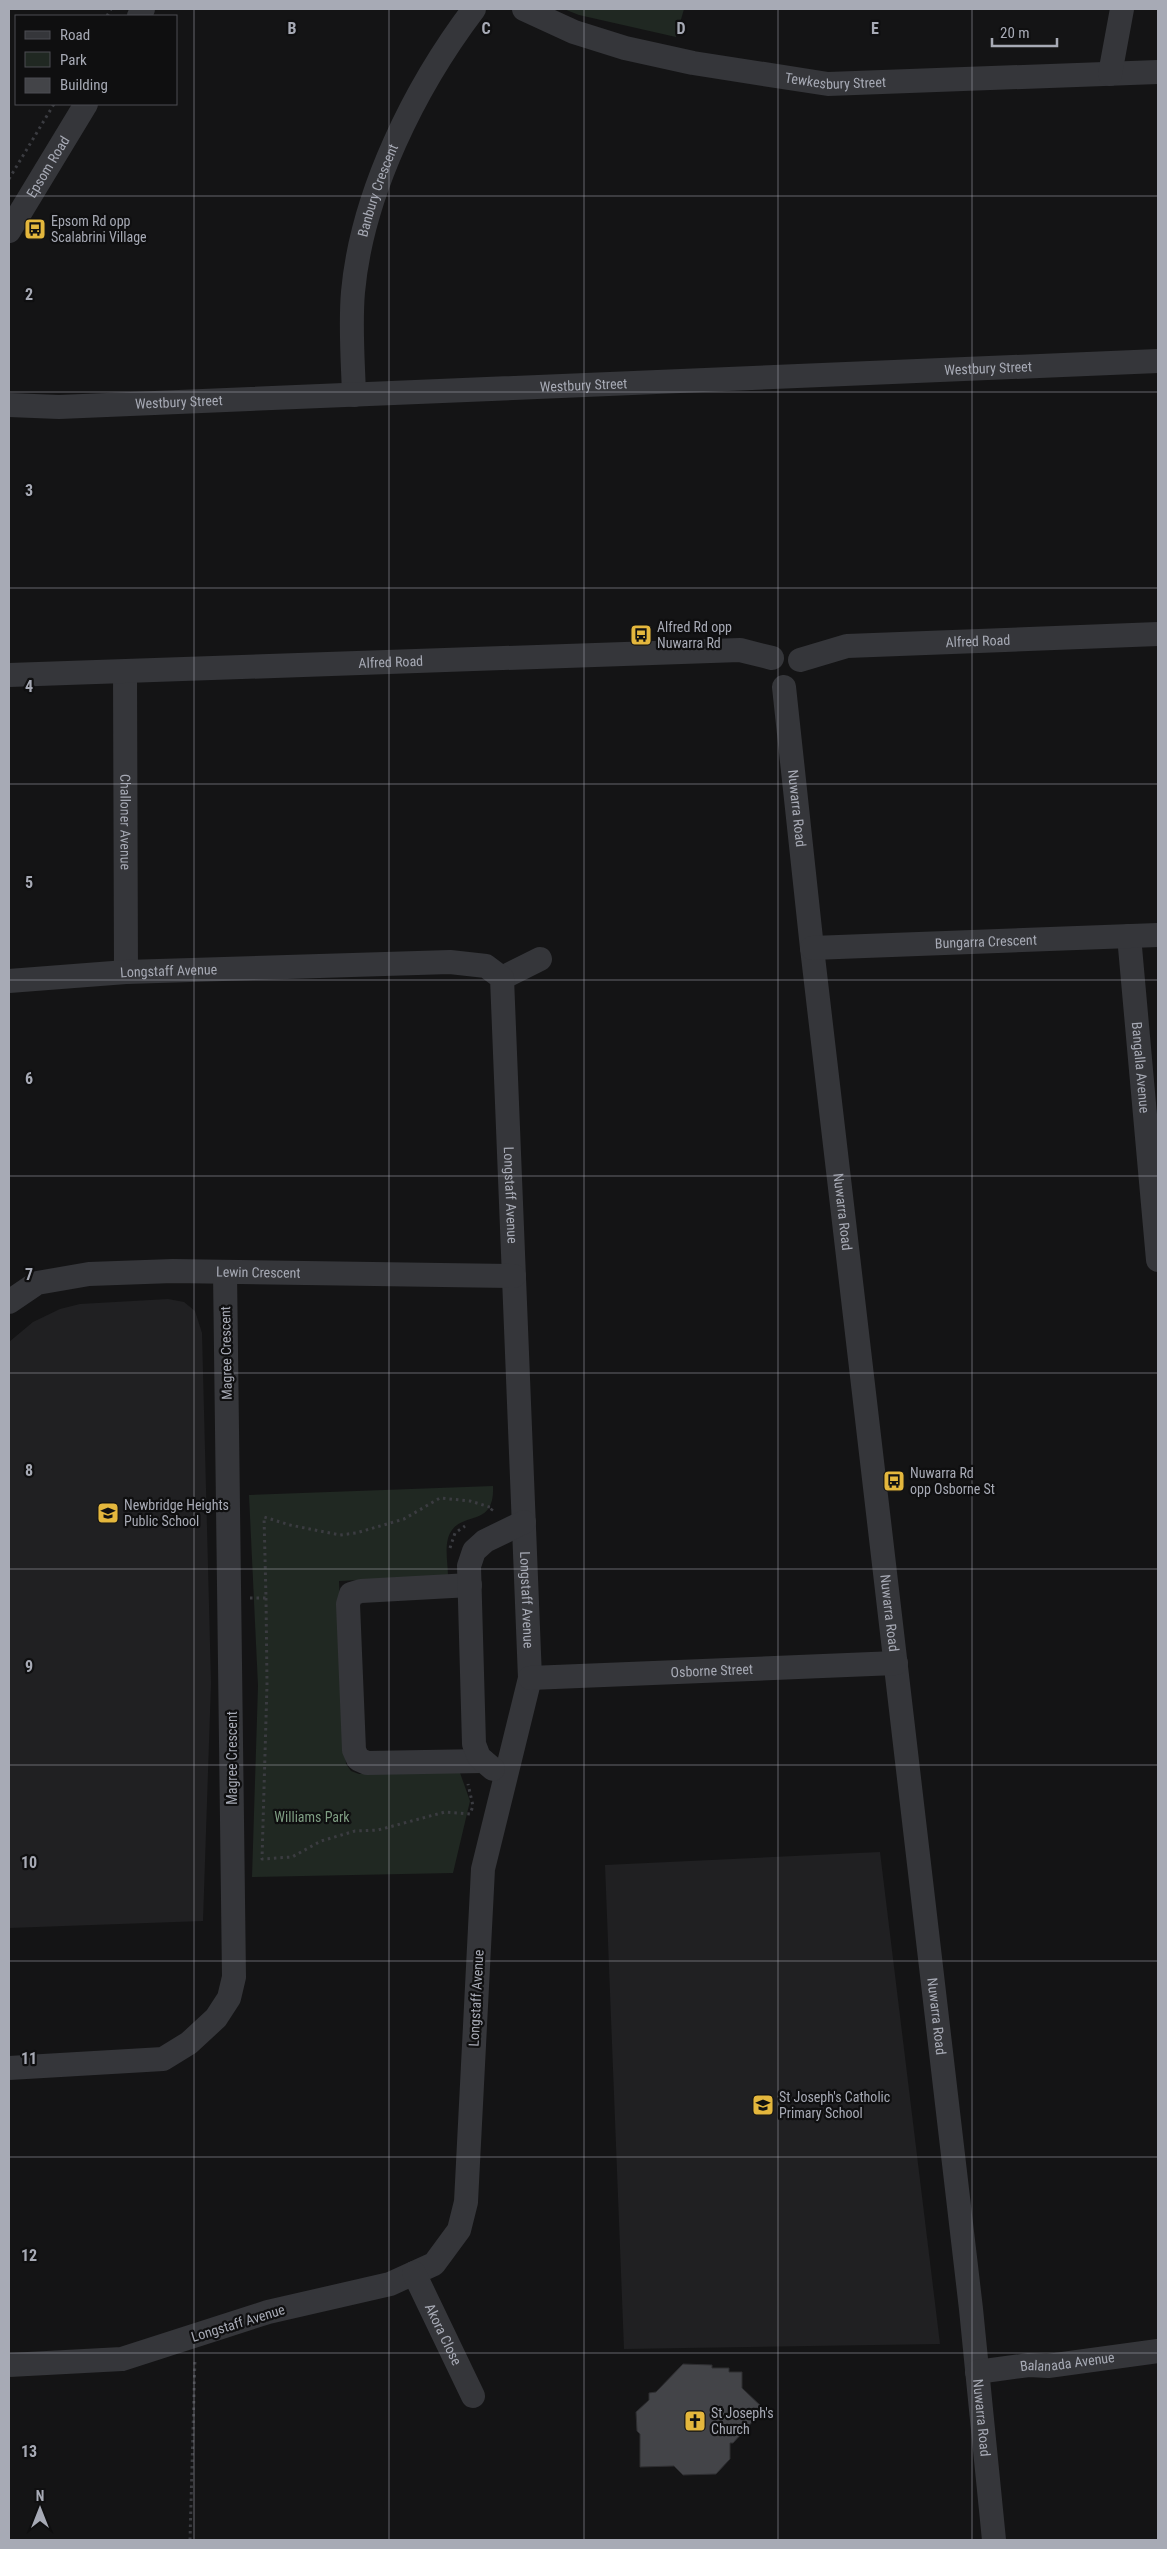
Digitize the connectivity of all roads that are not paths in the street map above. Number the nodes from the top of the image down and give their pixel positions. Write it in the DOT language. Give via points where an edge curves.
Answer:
graph roads {
  1 [pos="474,9"];
  2 [pos="524,9"];
  3 [pos="1122,9"];
  4 [pos="1158,72"];
  5 [pos="1110,74"];
  6 [pos="85,105"];
  7 [pos="9,231"];
  8 [pos="1158,361"];
  9 [pos="354,395"];
  10 [pos="9,405"];
  11 [pos="1158,634"];
  12 [pos="772,658"];
  13 [pos="800,660"];
  14 [pos="125,672"];
  15 [pos="9,675"];
  16 [pos="784,687"];
  17 [pos="1129,936"];
  18 [pos="1158,936"];
  19 [pos="812,948"];
  20 [pos="540,959"];
  21 [pos="126,972"];
  22 [pos="502,978"];
  23 [pos="9,981"];
  24 [pos="1154,1170"];
  25 [pos="1158,1260"];
  26 [pos="225,1272"];
  27 [pos="514,1276"];
  28 [pos="9,1302"];
  29 [pos="524,1522"];
  30 [pos="470,1586"];
  31 [pos="896,1663"];
  32 [pos="530,1678"];
  33 [pos="473,1761"];
  34 [pos="506,1776"];
  35 [pos="9,2068"];
  36 [pos="414,2273"];
  37 [pos="1158,2351"];
  38 [pos="9,2365"];
  39 [pos="977,2372"];
  40 [pos="473,2396"];
  41 [pos="994,2540"];
  1 -- 9 [label="street, Banbury Crescent" via="429,74 404,122 375,197 361,246 353,293"];
  2 -- 5 [label="street, Tewkesbury Street" via="574,32 625,48 693,63 828,84"];
  3 -- 5 [label="street"];
  4 -- 5 [label="street, Tewkesbury Street"];
  6 -- 7 [label="street, Epsom Road"];
  8 -- 9 [label="street, Westbury Street"];
  9 -- 10 [label="street, Westbury Street" via="35,408"];
  11 -- 13 [label="street, Alfred Road" via="847,646"];
  12 -- 13 [label="street" via="786,652"];
  12 -- 14 [label="street, Alfred Road" via="740,650"];
  12 -- 16 [label="street" via="768,674 774,683"];
  13 -- 16 [label="street" via="803,671 799,681"];
  14 -- 15 [label="street, Alfred Road"];
  14 -- 21 [label="street, Challoner Avenue"];
  16 -- 19 [label="street, Nuwarra Road"];
  17 -- 18 [label="street, Bungarra Crescent"];
  17 -- 19 [label="street, Bungarra Crescent"];
  17 -- 24 [label="street, Bangalla Avenue"];
  19 -- 31 [label="street, Nuwarra Road"];
  20 -- 22 [label="street"];
  21 -- 22 [label="street, Longstaff Avenue" via="450,962 486,966"];
  21 -- 23 [label="street, Longstaff Avenue"];
  22 -- 27 [label="street, Longstaff Avenue"];
  24 -- 25 [label="street, Bangalla Avenue"];
  26 -- 27 [label="street, Lewin Crescent"];
  26 -- 28 [label="street, Lewin Crescent" via="90,1274 36,1283"];
  26 -- 35 [label="street, Magree Crescent" via="234,1977 228,1998 209,2025 189,2043 163,2059"];
  27 -- 29 [label="street, Longstaff Avenue"];
  29 -- 30 [label="street" via="485,1541 474,1551 469,1566"];
  29 -- 32 [label="street, Longstaff Avenue"];
  30 -- 33 [label="street" via="474,1744 478,1757"];
  30 -- 33 [label="street" via="361,1591 352,1594 348,1604 354,1750 358,1759 367,1763"];
  31 -- 32 [label="street, Osborne Street"];
  31 -- 39 [label="street, Nuwarra Road"];
  32 -- 34 [label="street, Longstaff Avenue"];
  33 -- 34 [label="street"];
  34 -- 36 [label="street, Longstaff Avenue" via="483,1869 466,2202 459,2230 434,2264"];
  36 -- 38 [label="street, Longstaff Avenue" via="390,2284 268,2312 122,2359"];
  36 -- 40 [label="street, Akora Close"];
  37 -- 39 [label="street, Balanada Avenue"];
  39 -- 41 [label="street, Nuwarra Road"];
}
